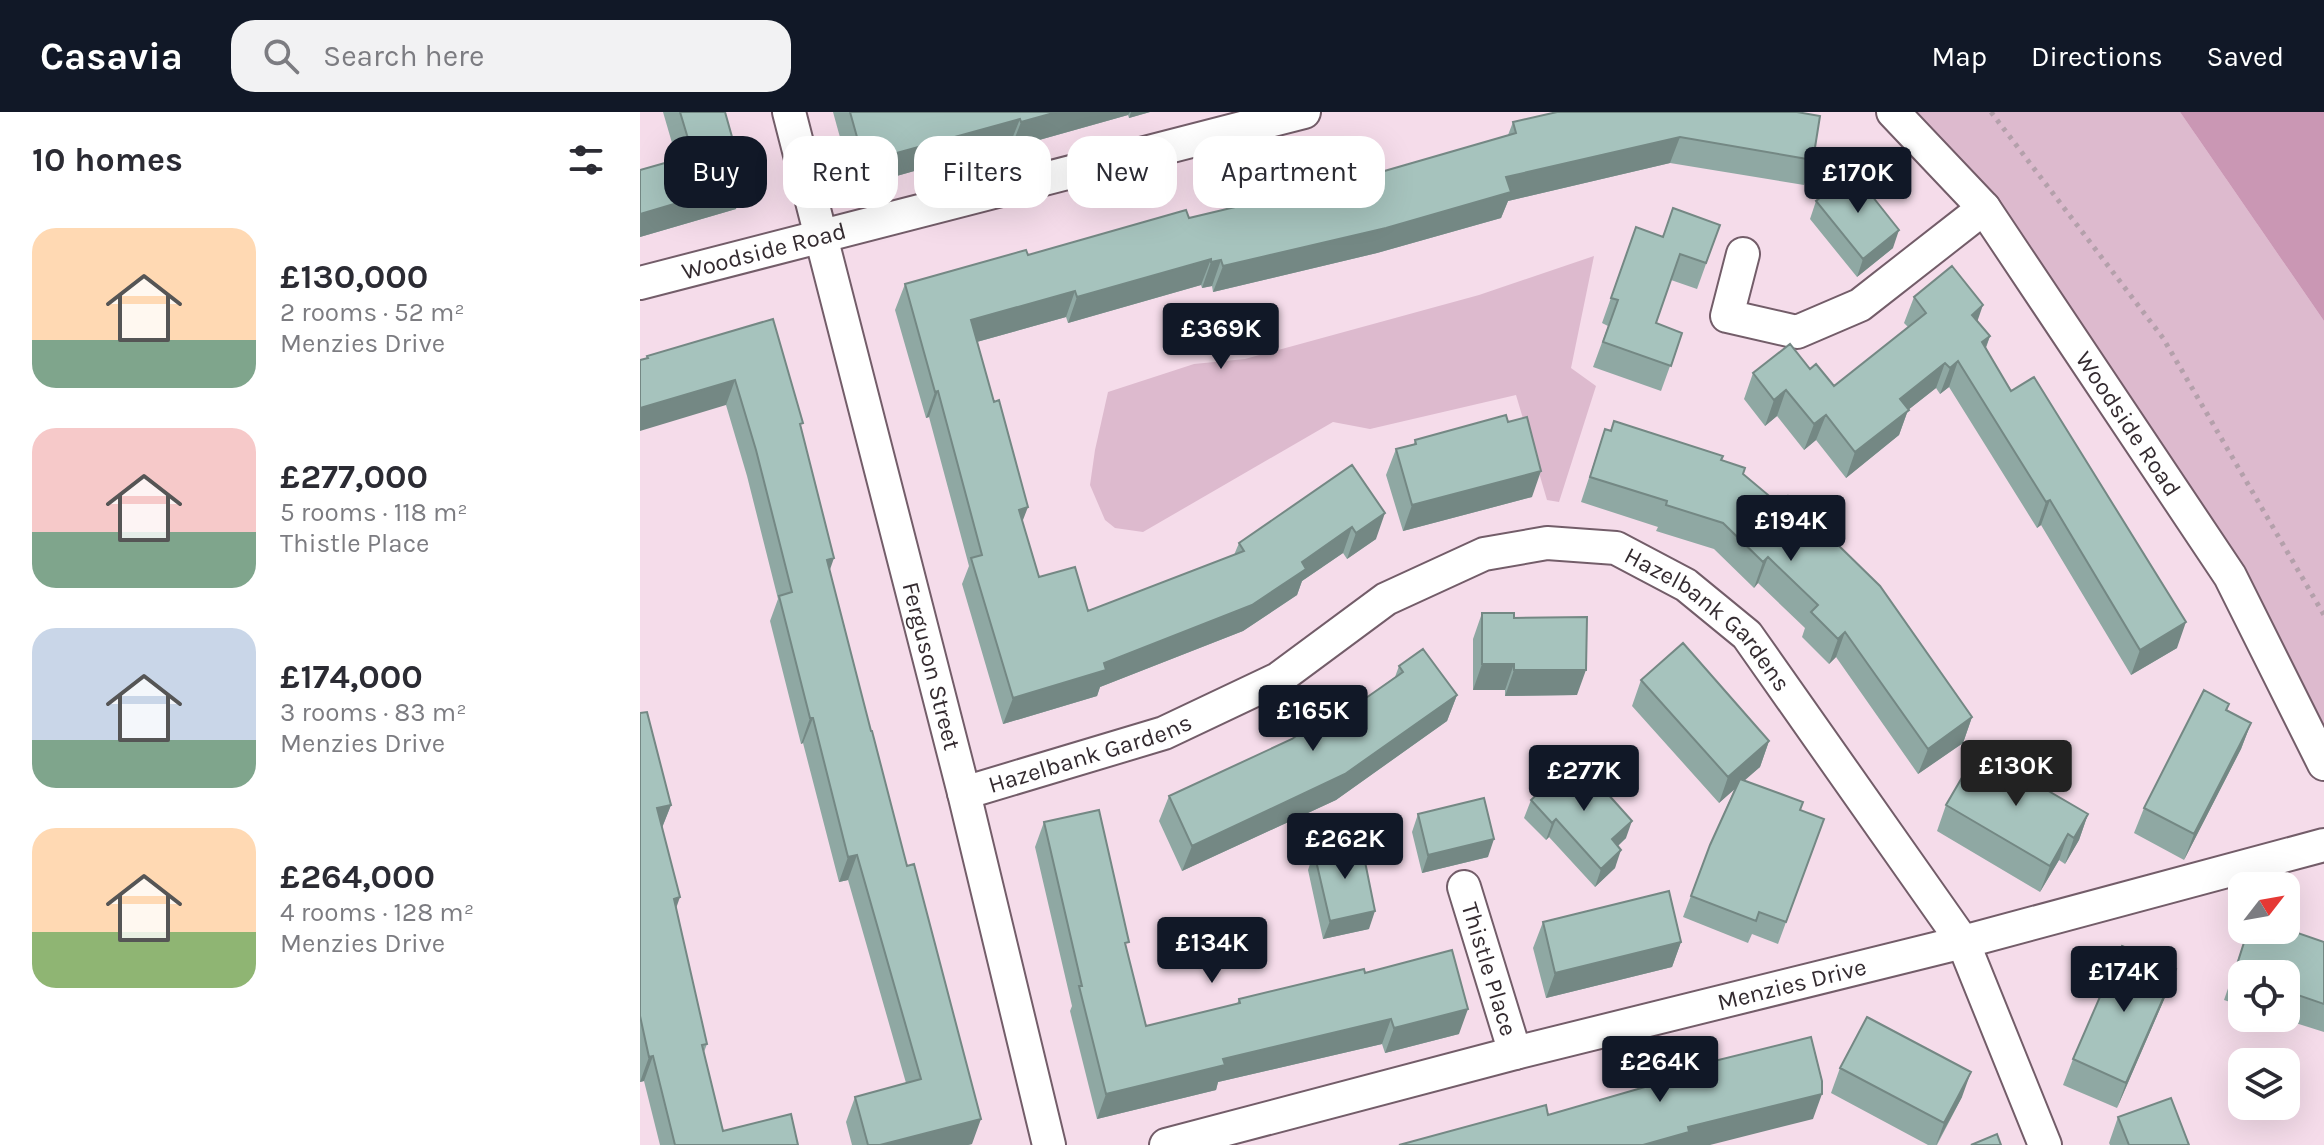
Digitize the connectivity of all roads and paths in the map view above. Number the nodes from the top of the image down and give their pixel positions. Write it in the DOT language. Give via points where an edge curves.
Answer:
graph roads {
  1 [pos="789,112"];
  2 [pos="1304,112"];
  3 [pos="1893,112"];
  4 [pos="1991,112"];
  5 [pos="1984,208"];
  6 [pos="821,236"];
  7 [pos="1743,254"];
  8 [pos="640,283"];
  9 [pos="2324,615"];
  10 [pos="2324,764"];
  11 [pos="964,793"];
  12 [pos="2324,845"];
  13 [pos="1464,887"];
  14 [pos="1963,942"];
  15 [pos="1515,1053"];
  16 [pos="1200,1141"];
  17 [pos="1049,1145"];
  18 [pos="1166,1145"];
  19 [pos="2045,1145"];
  1 -- 6 [label="street, Ferguson Street"];
  2 -- 6 [label="street, Woodside Road"];
  3 -- 5 [label="street, Woodside Road"];
  4 -- 9 [label="path" via="2163,338"];
  5 -- 7 [label="street" via="1860,305 1797,332 1727,316"];
  5 -- 10 [label="street, Woodside Road" via="2230,576"];
  6 -- 8 [label="street, Woodside Road"];
  6 -- 11 [label="street, Ferguson Street"];
  11 -- 14 [label="street, Hazelbank Gardens" via="1164,733 1278,679 1386,599 1484,554 1547,543 1616,548 1686,585 1747,635"];
  11 -- 17 [label="street, Ferguson Street"];
  12 -- 14 [label="street, Menzies Drive"];
  13 -- 15 [label="street, Thistle Place"];
  14 -- 15 [label="street, Menzies Drive"];
  14 -- 19 [label="street, Hazelbank Gardens"];
  15 -- 16 [label="street, Menzies Drive"];
  16 -- 18 [label="street, Menzies Drive"];
}
